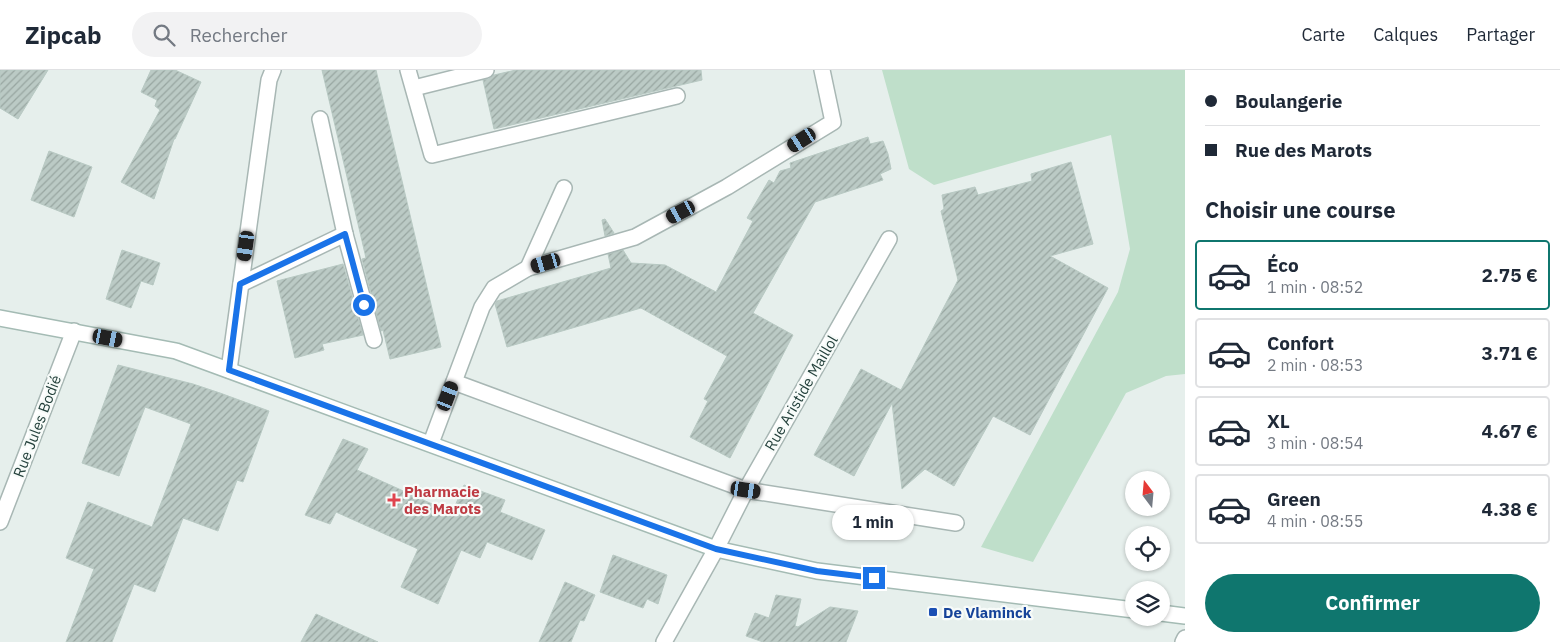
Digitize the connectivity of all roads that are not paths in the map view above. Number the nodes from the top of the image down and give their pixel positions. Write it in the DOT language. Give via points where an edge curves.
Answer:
graph roads {
  1 [pos="273,70"];
  2 [pos="408,70"];
  3 [pos="486,70"];
  4 [pos="822,70"];
  5 [pos="414,88"];
  6 [pos="677,96"];
  7 [pos="320,119"];
  8 [pos="564,188"];
  9 [pos="345,234"];
  10 [pos="889,240"];
  11 [pos="528,268"];
  12 [pos="240,284"];
  13 [pos="0,318"];
  14 [pos="74,331"];
  15 [pos="374,340"];
  16 [pos="229,370"];
  17 [pos="454,382"];
  18 [pos="430,443"];
  19 [pos="746,490"];
  20 [pos="0,522"];
  21 [pos="956,523"];
  22 [pos="716,549"];
  23 [pos="1125,609"];
  24 [pos="1170,614"];
  25 [pos="1185,616"];
  26 [pos="1185,638"];
  27 [pos="664,642"];
  28 [pos="1183,642"];
  1 -- 12 [label="street"];
  2 -- 5 [label="street"];
  3 -- 5 [label="street"];
  4 -- 11 [label="street" via="833,122 727,187 635,237"];
  5 -- 6 [label="street" via="432,155"];
  7 -- 9 [label="street"];
  8 -- 11 [label="street"];
  9 -- 12 [label="street"];
  9 -- 15 [label="street"];
  10 -- 19 [label="street, Rue Aristide Maillol"];
  11 -- 17 [label="street" via="494,288 482,307"];
  12 -- 16 [label="street"];
  13 -- 14 [label="street"];
  14 -- 16 [label="street" via="176,351"];
  14 -- 20 [label="street, Rue Jules Bodié"];
  16 -- 18 [label="street"];
  17 -- 18 [label="street"];
  17 -- 19 [label="street"];
  18 -- 22 [label="street"];
  19 -- 21 [label="street"];
  19 -- 22 [label="street, Rue Aristide Maillol"];
  22 -- 23 [label="street" via="817,571"];
  22 -- 27 [label="street, Rue Aristide Maillol"];
  24 -- 25 [label="street"];
  26 -- 28 [label="street"];
}
